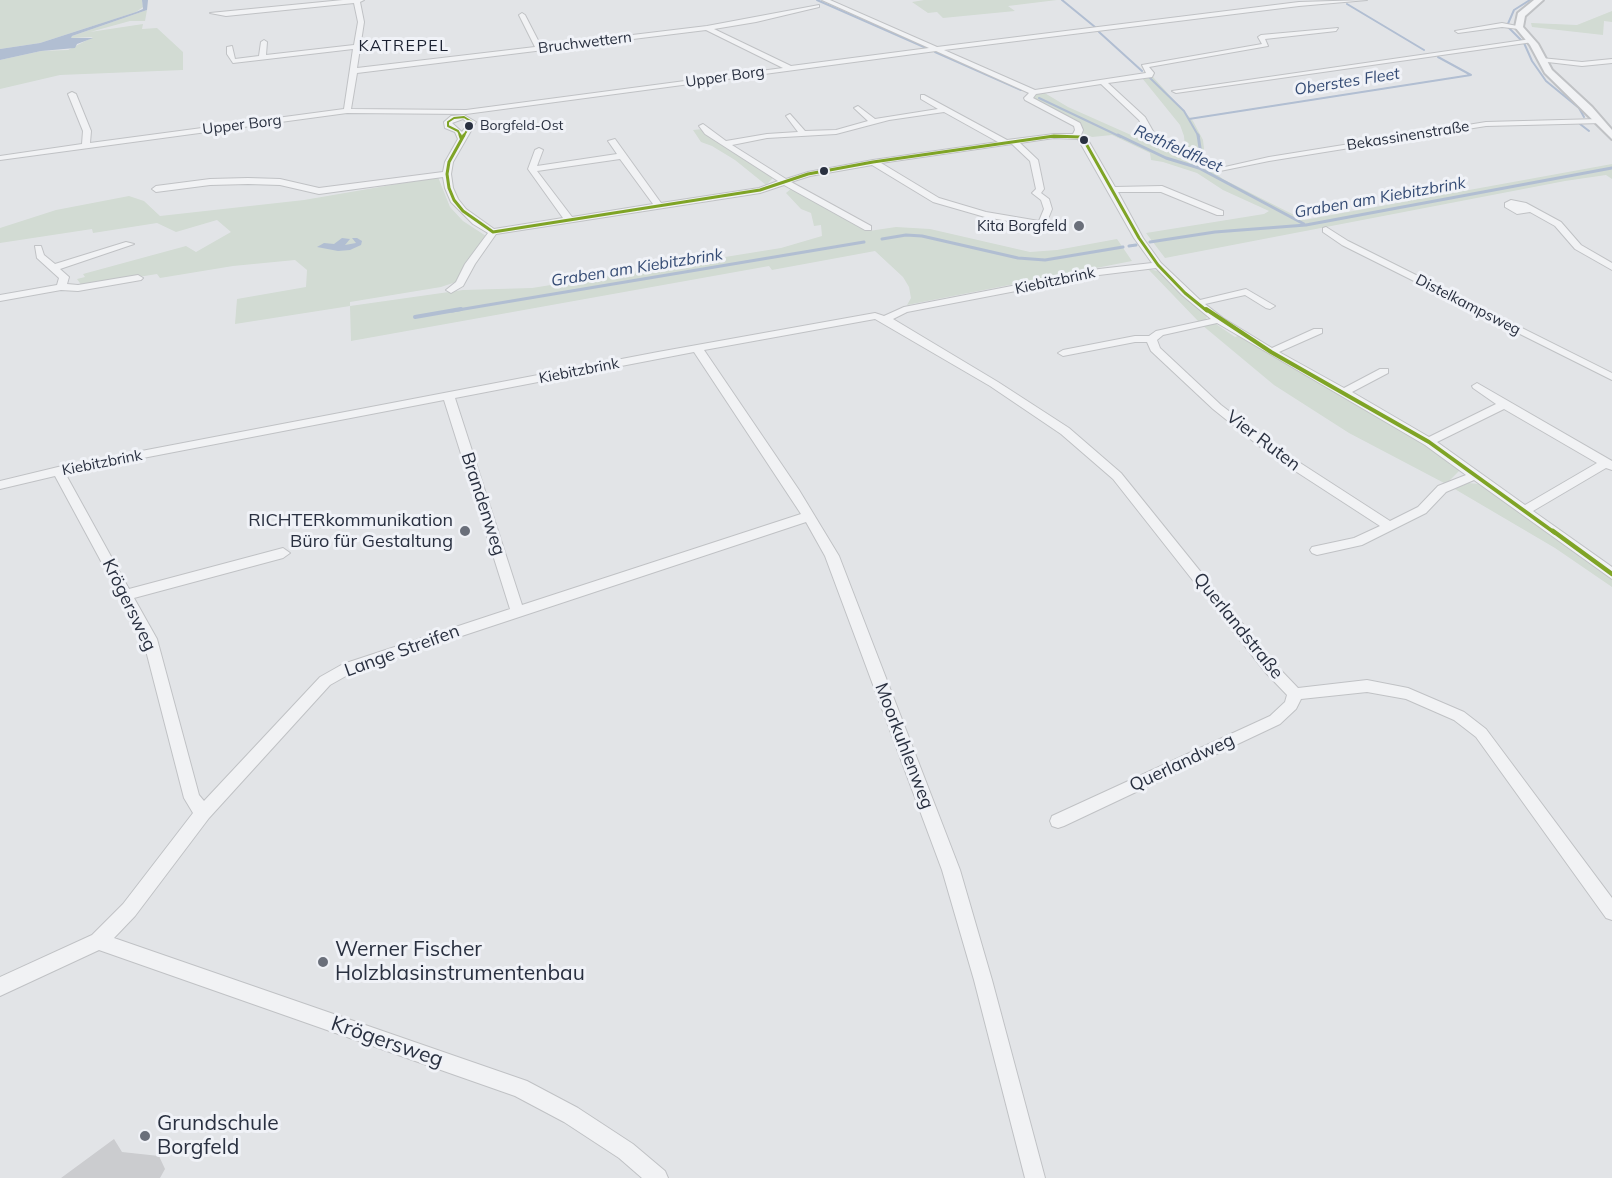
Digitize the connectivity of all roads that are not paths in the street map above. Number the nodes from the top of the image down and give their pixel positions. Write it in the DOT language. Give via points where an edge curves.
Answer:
graph roads {
  1 [pos="358,0"];
  2 [pos="825,0"];
  3 [pos="1364,0"];
  4 [pos="1539,0"];
  5 [pos="817,6"];
  6 [pos="213,13"];
  7 [pos="522,15"];
  8 [pos="1512,26"];
  9 [pos="706,28"];
  10 [pos="1336,29"];
  11 [pos="1458,31"];
  12 [pos="1525,41"];
  13 [pos="264,42"];
  14 [pos="357,47"];
  15 [pos="539,48"];
  16 [pos="937,49"];
  17 [pos="230,51"];
  18 [pos="263,54"];
  19 [pos="1541,60"];
  20 [pos="1612,61"];
  21 [pos="789,68"];
  22 [pos="352,71"];
  23 [pos="1102,81"];
  24 [pos="1176,90"];
  25 [pos="1034,92"];
  26 [pos="72,94"];
  27 [pos="924,97"];
  28 [pos="858,108"];
  29 [pos="945,110"];
  30 [pos="347,111"];
  31 [pos="465,115"];
  32 [pos="790,116"];
  33 [pos="1599,121"];
  34 [pos="874,123"];
  35 [pos="704,126"];
  36 [pos="1150,133"];
  37 [pos="803,134"];
  38 [pos="1073,135"];
  39 [pos="1612,136"];
  40 [pos="461,138"];
  41 [pos="612,141"];
  42 [pos="1010,142"];
  43 [pos="725,144"];
  44 [pos="86,146"];
  45 [pos="539,150"];
  46 [pos="622,156"];
  47 [pos="0,158"];
  48 [pos="873,162"];
  49 [pos="532,169"];
  50 [pos="1220,170"];
  51 [pos="447,174"];
  52 [pos="785,182"];
  53 [pos="156,189"];
  54 [pos="1111,190"];
  55 [pos="660,207"];
  56 [pos="1528,210"];
  57 [pos="1220,213"];
  58 [pos="570,221"];
  59 [pos="868,228"];
  60 [pos="1326,230"];
  61 [pos="493,232"];
  62 [pos="129,244"];
  63 [pos="38,248"];
  64 [pos="1158,265"];
  65 [pos="1612,267"];
  66 [pos="53,268"];
  67 [pos="138,278"];
  68 [pos="61,286"];
  69 [pos="451,290"];
  70 [pos="0,298"];
  71 [pos="1198,303"];
  72 [pos="1270,306"];
  73 [pos="885,320"];
  74 [pos="1219,320"];
  75 [pos="1318,331"];
  76 [pos="1151,339"];
  77 [pos="697,348"];
  78 [pos="1271,352"];
  79 [pos="1063,353"];
  80 [pos="1384,371"];
  81 [pos="1612,377"];
  82 [pos="1477,386"];
  83 [pos="1344,392"];
  84 [pos="449,397"];
  85 [pos="1504,404"];
  86 [pos="1429,442"];
  87 [pos="1609,464"];
  88 [pos="58,471"];
  89 [pos="1476,475"];
  90 [pos="0,485"];
  91 [pos="1525,510"];
  92 [pos="809,516"];
  93 [pos="1390,527"];
  94 [pos="1317,550"];
  95 [pos="283,553"];
  96 [pos="1612,574"];
  97 [pos="126,595"];
  98 [pos="517,611"];
  99 [pos="1296,694"];
  100 [pos="203,813"];
  101 [pos="1058,821"];
  102 [pos="1612,912"];
  103 [pos="98,941"];
  104 [pos="0,987"];
  105 [pos="658,1178"];
  106 [pos="1035,1178"];
  1 -- 6 [label="street"];
  1 -- 14 [label="street" via="361,22"];
  2 -- 16 [label="street"];
  3 -- 16 [label="street, Upper Borg" via="1299,4"];
  4 -- 8 [label="street"];
  5 -- 9 [label="street, Bruchwettern"];
  7 -- 15 [label="street"];
  8 -- 11 [label="street"];
  8 -- 12 [label="street"];
  9 -- 15 [label="street, Bruchwettern"];
  9 -- 21 [label="street"];
  10 -- 23 [label="street" via="1262,36 1266,45 1144,66 1149,75"];
  12 -- 19 [label="street"];
  12 -- 24 [label="street"];
  13 -- 18 [label="street"];
  14 -- 18 [label="street"];
  14 -- 22 [label="street"];
  15 -- 22 [label="street, Bruchwettern"];
  16 -- 21 [label="street, Upper Borg"];
  16 -- 25 [label="street"];
  17 -- 18 [label="street" via="233,62"];
  19 -- 20 [label="street" via="1588,64"];
  19 -- 33 [label="street"];
  21 -- 31 [label="street, Upper Borg"];
  22 -- 30 [label="street"];
  23 -- 25 [label="street"];
  23 -- 36 [label="street" via="1142,119"];
  25 -- 38 [label="street" via="1028,98 1077,125 1080,130"];
  26 -- 44 [label="street" via="87,131"];
  27 -- 29 [label="street"];
  28 -- 34 [label="street"];
  29 -- 34 [label="street"];
  29 -- 42 [label="street"];
  30 -- 31 [label="street, Upper Borg"];
  30 -- 44 [label="street, Upper Borg"];
  31 -- 40 [label="street" via="472,122"];
  31 -- 40 [label="street" via="447,124"];
  32 -- 37 [label="street"];
  33 -- 39 [label="street"];
  33 -- 50 [label="street, Bekassinenstraße" via="1485,123"];
  34 -- 37 [label="street"];
  35 -- 43 [label="street"];
  37 -- 43 [label="street"];
  38 -- 42 [label="street"];
  38 -- 54 [label="street" via="1084,140"];
  40 -- 51 [label="street"];
  41 -- 46 [label="street"];
  42 -- 48 [label="street"];
  42 -- 48 [label="street" via="1034,160 1040,189 1036,193 1045,199 1048,209 1042,224 936,200"];
  43 -- 52 [label="street"];
  44 -- 47 [label="street, Upper Borg"];
  45 -- 49 [label="street"];
  46 -- 49 [label="street"];
  46 -- 55 [label="street"];
  48 -- 52 [label="street"];
  49 -- 58 [label="street"];
  51 -- 53 [label="street" via="319,191 288,183 248,181"];
  51 -- 61 [label="street" via="458,205"];
  52 -- 55 [label="street"];
  52 -- 59 [label="street"];
  54 -- 57 [label="street" via="1162,189"];
  54 -- 64 [label="street"];
  55 -- 58 [label="street"];
  56 -- 65 [label="street" via="1558,224 1578,247"];
  58 -- 61 [label="street"];
  60 -- 81 [label="street, Distelkampsweg"];
  61 -- 69 [label="street" via="460,284"];
  62 -- 66 [label="street"];
  63 -- 66 [label="street" via="40,256"];
  64 -- 71 [label="street"];
  64 -- 73 [label="street, Kiebitzbrink" via="1099,272 904,310"];
  66 -- 68 [label="street" via="64,277"];
  67 -- 68 [label="street" via="78,288"];
  68 -- 70 [label="street"];
  71 -- 72 [label="street" via="1246,292"];
  71 -- 74 [label="street"];
  73 -- 77 [label="street, Kiebitzbrink" via="866,317"];
  73 -- 99 [label="street, Querlandstraße" via="1065,431 1117,476 1270,668"];
  74 -- 76 [label="street" via="1160,333"];
  74 -- 78 [label="street"];
  75 -- 78 [label="street"];
  76 -- 79 [label="street"];
  76 -- 93 [label="street, Vier Ruten" via="1155,349 1217,406 1274,451"];
  77 -- 84 [label="street, Kiebitzbrink"];
  77 -- 92 [label="street, Moorkuhlenweg"];
  78 -- 83 [label="street"];
  80 -- 83 [label="street"];
  82 -- 85 [label="street"];
  83 -- 86 [label="street"];
  84 -- 88 [label="street, Kiebitzbrink"];
  84 -- 98 [label="street, Brandenweg"];
  85 -- 86 [label="street"];
  85 -- 87 [label="street"];
  86 -- 89 [label="street"];
  87 -- 91 [label="street"];
  88 -- 90 [label="street, Kiebitzbrink"];
  88 -- 97 [label="street, Krögersweg"];
  89 -- 91 [label="street"];
  89 -- 93 [label="street" via="1442,489 1422,510"];
  91 -- 96 [label="street"];
  92 -- 98 [label="street, Lange Streifen"];
  92 -- 106 [label="street, Moorkuhlenweg" via="832,556 951,870"];
  93 -- 94 [label="street" via="1357,542"];
  95 -- 97 [label="street"];
  97 -- 100 [label="street, Krögersweg" via="150,639 192,798"];
  98 -- 100 [label="street, Lange Streifen" via="348,668 325,681"];
  99 -- 101 [label="street, Querlandweg" via="1291,705 1275,720"];
  99 -- 102 [label="street, Querlandstraße" via="1367,686 1408,694 1459,716 1481,733"];
  100 -- 103 [label="street, Lange Streifen" via="129,910"];
  103 -- 104 [label="street, Lange Streifen"];
  103 -- 105 [label="street, Krögersweg" via="520,1088 626,1151"];
}
